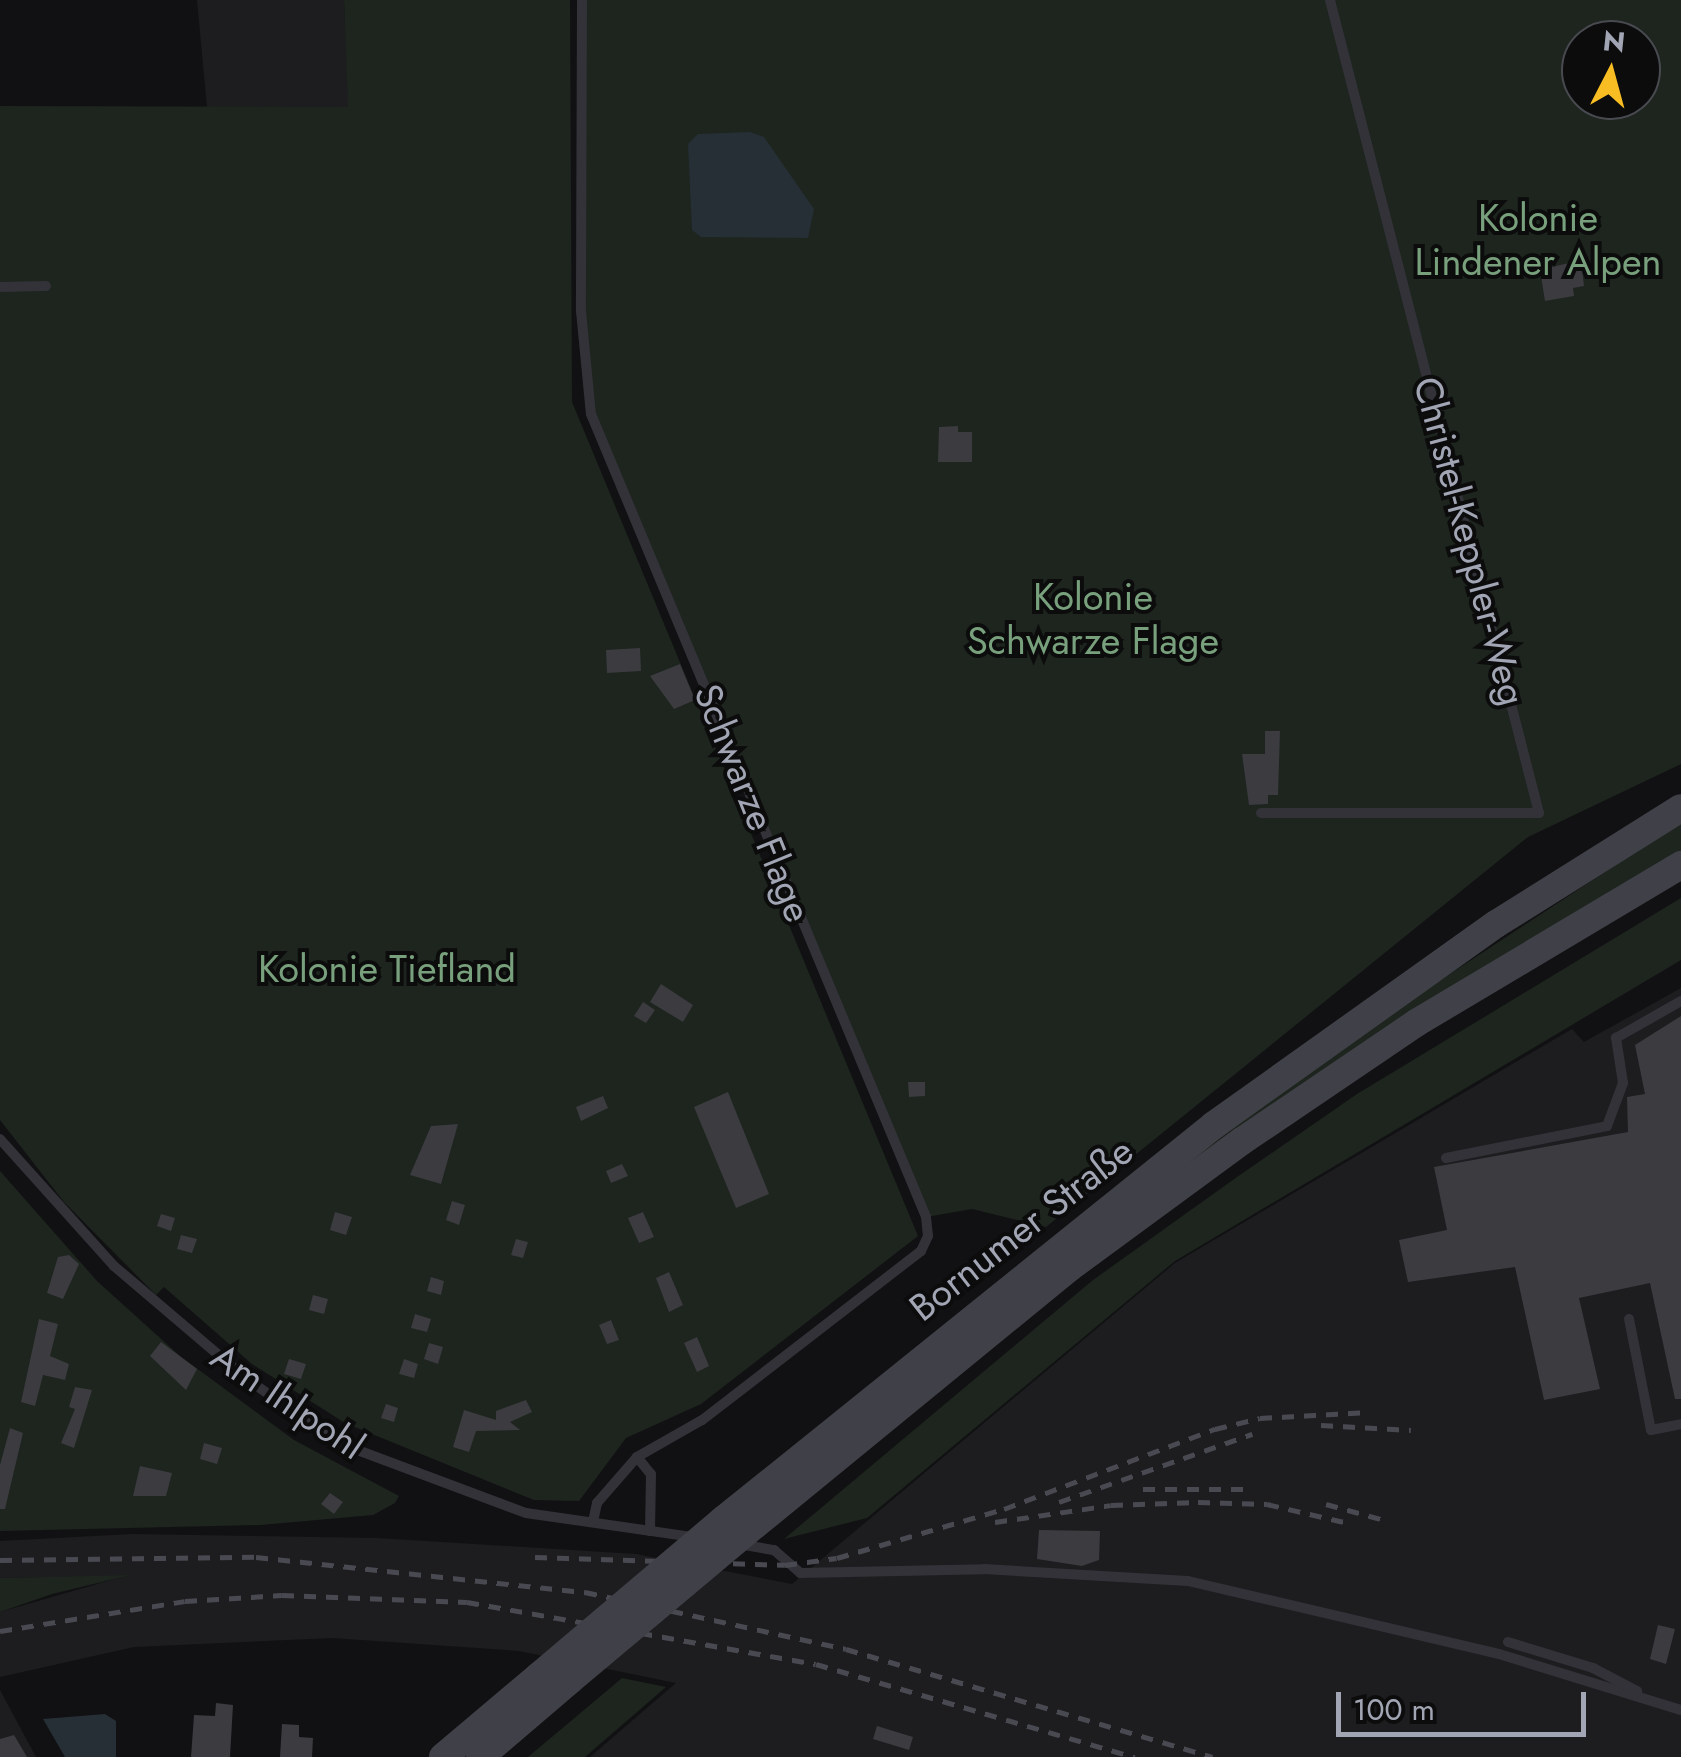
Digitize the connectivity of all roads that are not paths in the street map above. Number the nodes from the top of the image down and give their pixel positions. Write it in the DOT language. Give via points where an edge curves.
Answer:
graph roads {
  1 [pos="582,0"];
  2 [pos="1330,0"];
  3 [pos="46,286"];
  4 [pos="0,287"];
  5 [pos="1681,808"];
  6 [pos="1261,812"];
  7 [pos="1681,865"];
  8 [pos="1681,1000"];
  9 [pos="0,1139"];
  10 [pos="1446,1158"];
  11 [pos="1056,1263"];
  12 [pos="1629,1319"];
  13 [pos="1681,1424"];
  14 [pos="637,1457"];
  15 [pos="593,1522"];
  16 [pos="650,1531"];
  17 [pos="1508,1642"];
  18 [pos="1664,1705"];
  19 [pos="1681,1710"];
  20 [pos="443,1757"];
  21 [pos="480,1757"];
  1 -- 14 [label="lane, Schwarze Flage" via="580,311 591,414 926,1217 928,1236 920,1251 702,1420"];
  2 -- 6 [label="lane, Christel-Keppler-Weg" via="1539,813"];
  3 -- 4 [label="lane"];
  5 -- 11 [label="main road, Bornumer Straße" via="1401,989 1078,1229"];
  7 -- 11 [label="main road, Bornumer Straße" via="1416,1023 1108,1239"];
  8 -- 10 [label="lane" via="1616,1038 1624,1083 1606,1126"];
  9 -- 15 [label="lane, Am Ihlpohl" via="114,1266 247,1379 336,1442 499,1505"];
  11 -- 20 [label="main road, Bornumer Straße, bridge" via="724,1520"];
  11 -- 21 [label="main road, Bornumer Straße, bridge"];
  12 -- 13 [label="lane" via="1651,1430"];
  14 -- 15 [label="lane, Schwarze Flage" via="597,1503"];
  14 -- 16 [label="lane" via="651,1474"];
  15 -- 16 [label="lane, Am Ihlpohl"];
  16 -- 18 [label="lane, Am Ihlpohl" via="774,1550 800,1573 984,1569 1188,1581 1500,1654"];
  17 -- 18 [label="lane" via="1593,1668"];
  18 -- 19 [label="lane"];
}
